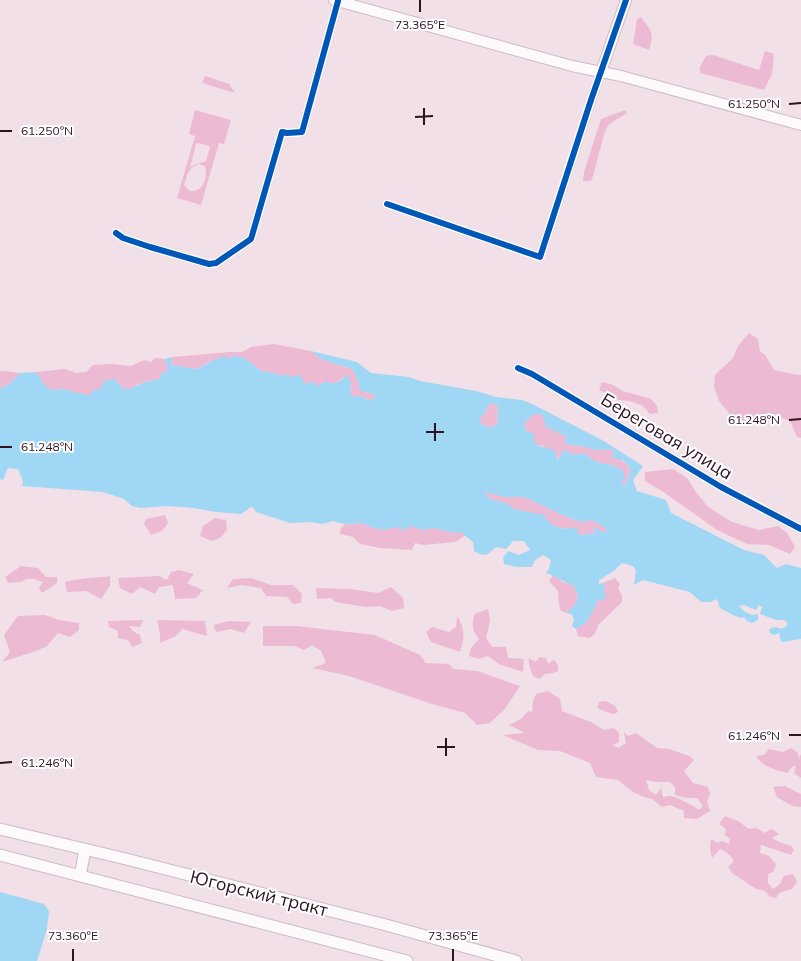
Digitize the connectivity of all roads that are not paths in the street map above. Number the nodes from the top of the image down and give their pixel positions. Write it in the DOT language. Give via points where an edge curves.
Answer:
graph roads {
  1 [pos="336,0"];
  2 [pos="626,0"];
  3 [pos="601,72"];
  4 [pos="801,125"];
  5 [pos="386,204"];
  6 [pos="116,233"];
  7 [pos="518,368"];
  8 [pos="801,529"];
  9 [pos="0,829"];
  10 [pos="85,850"];
  11 [pos="0,855"];
  12 [pos="80,876"];
  13 [pos="407,961"];
  14 [pos="516,961"];
  1 -- 3 [label="main road"];
  1 -- 6 [label="street" via="302,132 282,132 251,239 216,263 209,264 123,238"];
  2 -- 3 [label="main road"];
  3 -- 4 [label="main road"];
  3 -- 5 [label="street" via="540,257"];
  7 -- 8 [label="street, Береговая улица" via="721,487"];
  9 -- 10 [label="main road, Югорский тракт"];
  10 -- 12 [label="main road"];
  10 -- 14 [label="main road, Югорский тракт"];
  11 -- 12 [label="main road, Югорский тракт"];
  12 -- 13 [label="main road, Югорский тракт"];
}
